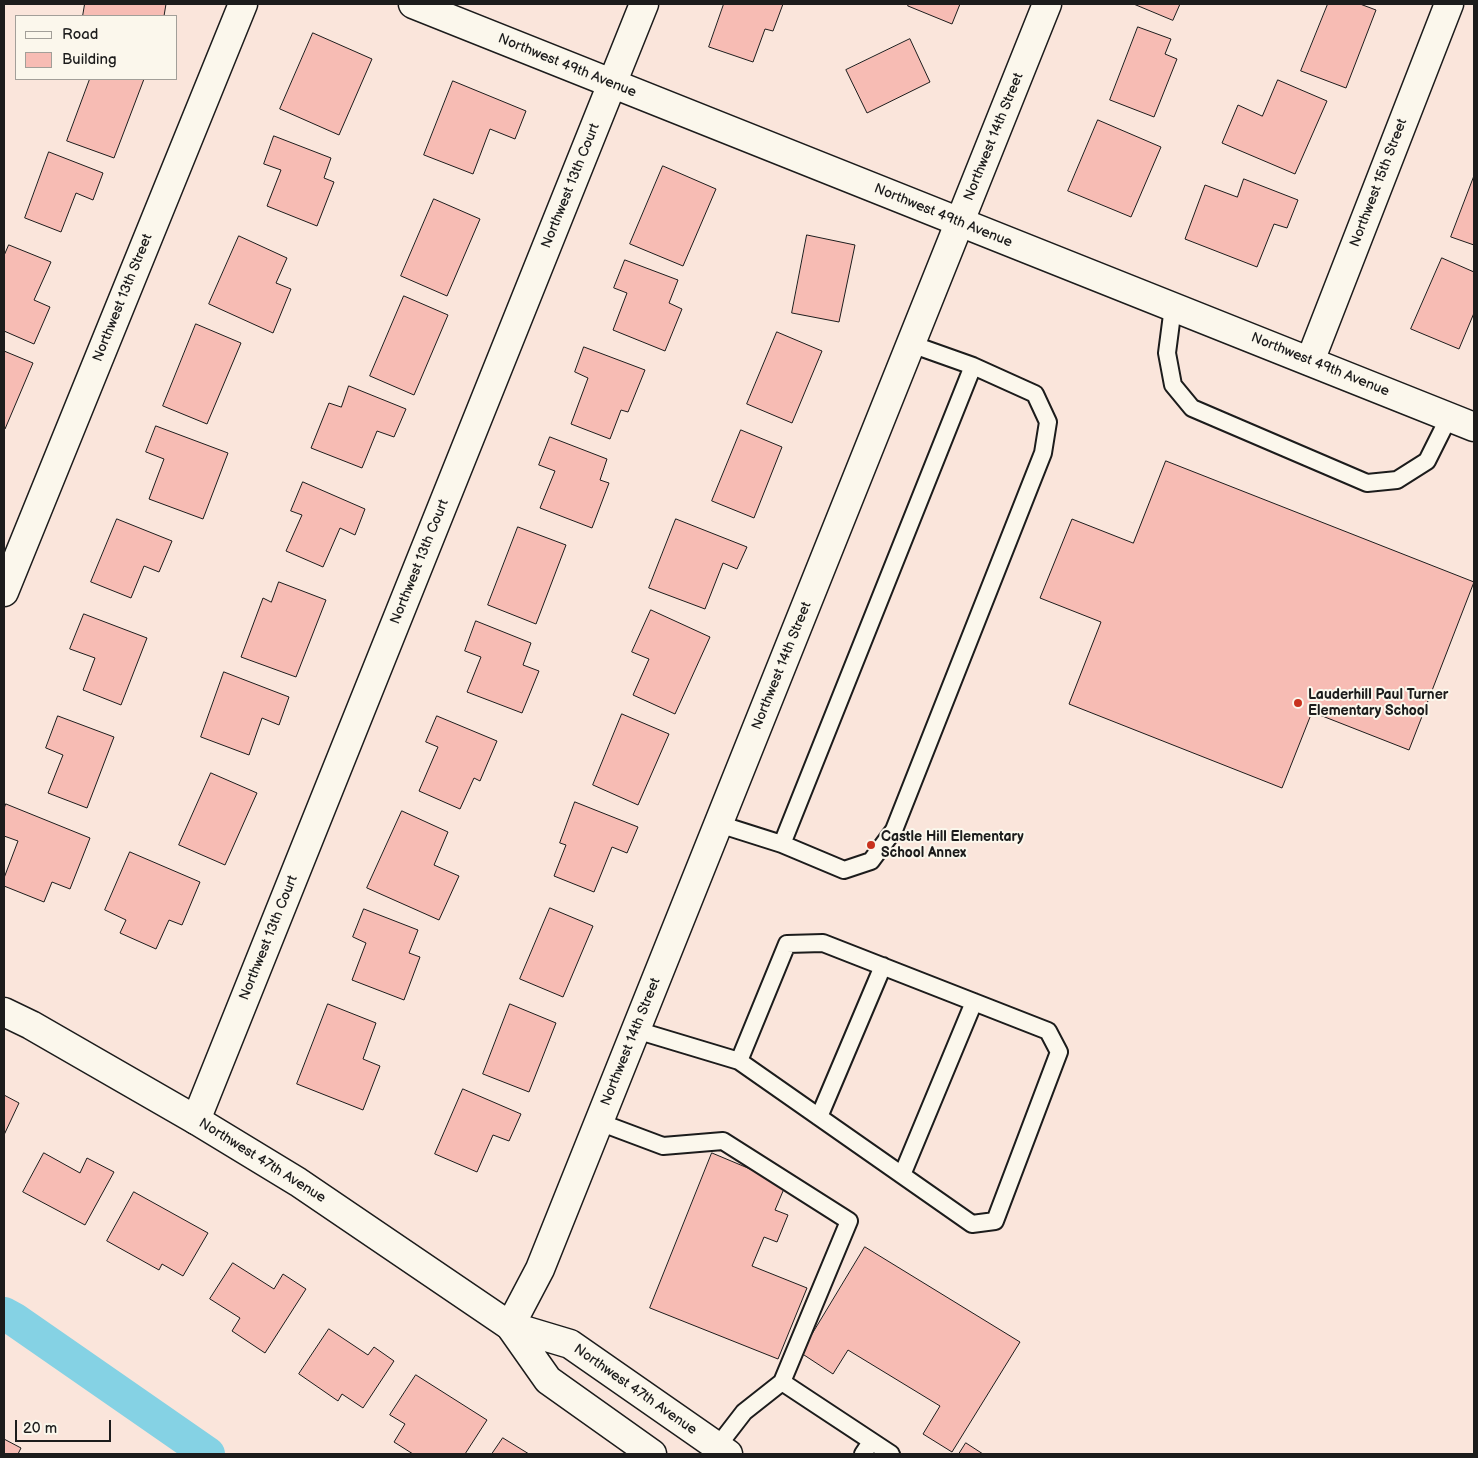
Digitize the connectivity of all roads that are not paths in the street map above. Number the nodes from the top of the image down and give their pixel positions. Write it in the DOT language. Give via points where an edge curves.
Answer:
graph roads {
  1 [pos="242,4"];
  2 [pos="412,4"];
  3 [pos="644,4"];
  4 [pos="1047,4"];
  5 [pos="1449,4"];
  6 [pos="612,84"];
  7 [pos="960,223"];
  8 [pos="1173,307"];
  9 [pos="911,344"];
  10 [pos="1310,362"];
  11 [pos="973,366"];
  12 [pos="1449,417"];
  13 [pos="1474,427"];
  14 [pos="4,592"];
  15 [pos="719,824"];
  16 [pos="782,844"];
  17 [pos="883,966"];
  18 [pos="974,1002"];
  19 [pos="4,1012"];
  20 [pos="636,1030"];
  21 [pos="739,1061"];
  22 [pos="819,1117"];
  23 [pos="196,1120"];
  24 [pos="599,1122"];
  25 [pos="902,1175"];
  26 [pos="510,1326"];
  27 [pos="782,1382"];
  28 [pos="867,1448"];
  29 [pos="719,1452"];
  30 [pos="652,1454"];
  31 [pos="891,1454"];
  1 -- 14 [label="street, Northwest 13th Street"];
  2 -- 6 [label="street, Northwest 49th Avenue"];
  3 -- 6 [label="street, Northwest 13th Court"];
  4 -- 7 [label="street, Northwest 14th Street"];
  5 -- 10 [label="street, Northwest 15th Street"];
  6 -- 7 [label="street, Northwest 49th Avenue"];
  6 -- 23 [label="street, Northwest 13th Court"];
  7 -- 8 [label="street, Northwest 49th Avenue"];
  7 -- 9 [label="street, Northwest 14th Street"];
  8 -- 10 [label="street, Northwest 49th Avenue"];
  8 -- 12 [label="lane" via="1167,353 1173,385 1192,408 1367,483 1398,480 1428,461"];
  9 -- 11 [label="lane"];
  9 -- 15 [label="street, Northwest 14th Street"];
  10 -- 12 [label="street, Northwest 49th Avenue"];
  11 -- 16 [label="lane"];
  11 -- 16 [label="lane" via="1035,394 1048,422 1044,453 898,821 871,861 844,870"];
  12 -- 13 [label="street, Northwest 49th Avenue"];
  15 -- 16 [label="lane"];
  15 -- 20 [label="street, Northwest 14th Street"];
  17 -- 18 [label="lane"];
  17 -- 21 [label="lane" via="823,943 787,944"];
  17 -- 22 [label="lane"];
  18 -- 25 [label="lane"];
  18 -- 25 [label="lane" via="1048,1031 1060,1052 995,1221 972,1224"];
  19 -- 23 [label="street, Northwest 47th Avenue"];
  20 -- 21 [label="lane"];
  20 -- 24 [label="street, Northwest 14th Street"];
  21 -- 22 [label="lane"];
  22 -- 25 [label="lane"];
  23 -- 26 [label="street, Northwest 47th Avenue" via="298,1182"];
  24 -- 26 [label="street, Northwest 14th Street" via="540,1269"];
  24 -- 27 [label="lane" via="662,1146 723,1141 849,1221"];
  26 -- 29 [label="street, Northwest 47th Avenue" via="570,1344"];
  26 -- 30 [label="street, Northwest 47th Avenue" via="548,1380"];
  27 -- 28 [label="lane"];
  27 -- 29 [label="lane" via="744,1412"];
  28 -- 31 [label="lane"];
}
